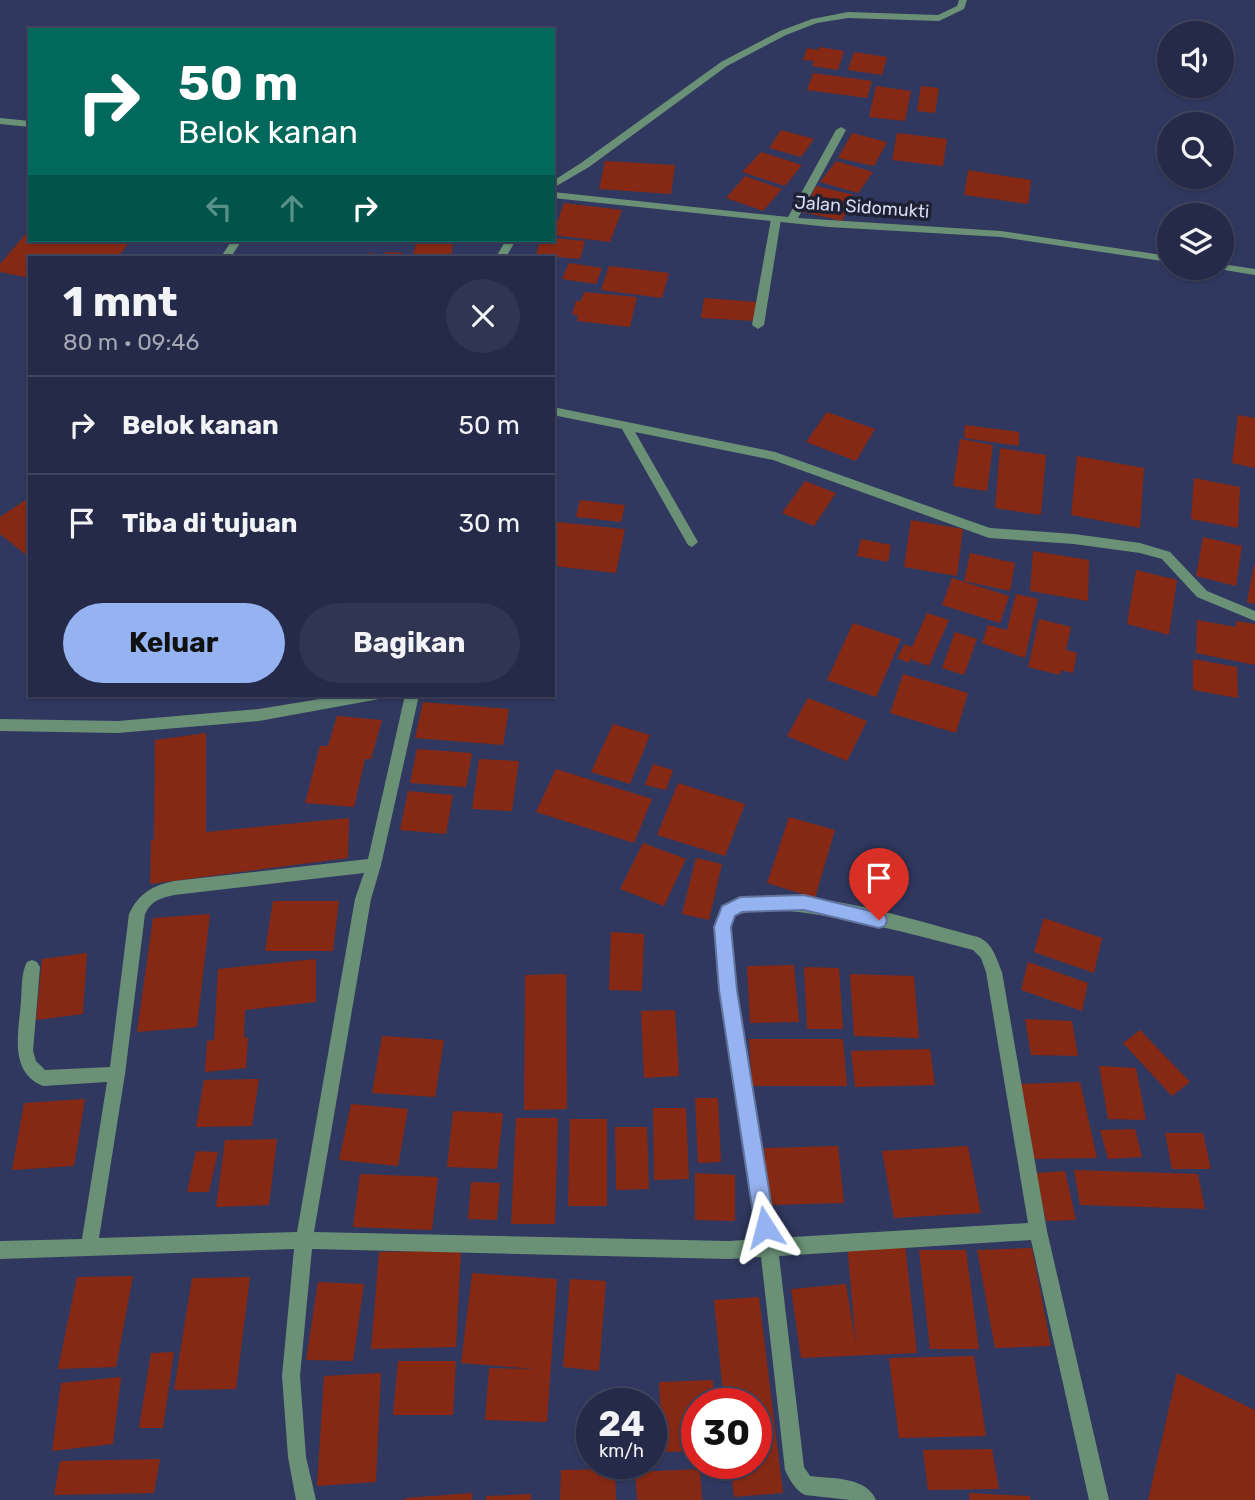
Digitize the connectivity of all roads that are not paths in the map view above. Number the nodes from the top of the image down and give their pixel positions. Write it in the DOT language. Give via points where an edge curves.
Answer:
graph roads {
  1 [pos="963,0"];
  2 [pos="0,121"];
  3 [pos="28,124"];
  4 [pos="841,130"];
  5 [pos="555,184"];
  6 [pos="555,195"];
  7 [pos="776,219"];
  8 [pos="791,220"];
  9 [pos="1157,257"];
  10 [pos="1234,269"];
  11 [pos="1255,272"];
  12 [pos="758,325"];
  13 [pos="555,411"];
  14 [pos="626,426"];
  15 [pos="691,542"];
  16 [pos="1255,616"];
  17 [pos="362,697"];
  18 [pos="412,697"];
  19 [pos="0,725"];
  20 [pos="374,865"];
  21 [pos="32,967"];
  22 [pos="117,1074"];
  23 [pos="1038,1231"];
  24 [pos="304,1240"];
  25 [pos="89,1246"];
  26 [pos="769,1247"];
  27 [pos="0,1250"];
  28 [pos="306,1500"];
  29 [pos="866,1500"];
  30 [pos="1099,1500"];
  1 -- 5 [label="street" via="961,7 939,18 848,15 783,33 724,64"];
  2 -- 3 [label="street"];
  4 -- 8 [label="street"];
  6 -- 7 [label="street, Jalan Sidomukti"];
  7 -- 8 [label="street, Jalan Sidomukti"];
  7 -- 12 [label="street"];
  8 -- 9 [label="street, Jalan Sidomukti" via="1001,234"];
  10 -- 11 [label="street"];
  13 -- 14 [label="street"];
  14 -- 15 [label="street"];
  14 -- 16 [label="street" via="775,456 989,533 1074,539 1166,555 1202,594"];
  17 -- 19 [label="street" via="259,715 118,727"];
  18 -- 20 [label="street"];
  20 -- 22 [label="street" via="174,888 142,901"];
  20 -- 24 [label="street" via="363,899"];
  21 -- 22 [label="street" via="25,1051 34,1072 43,1078"];
  22 -- 25 [label="street"];
  23 -- 26 [label="street"];
  23 -- 26 [label="street" via="994,972 987,954 978,944 804,903 774,902 740,905 728,911 723,927 733,1031"];
  23 -- 30 [label="street"];
  24 -- 25 [label="street"];
  24 -- 26 [label="street" via="729,1250"];
  24 -- 28 [label="street" via="291,1376 296,1457"];
  25 -- 27 [label="street"];
  26 -- 29 [label="street" via="795,1470 805,1485 855,1491"];
}
